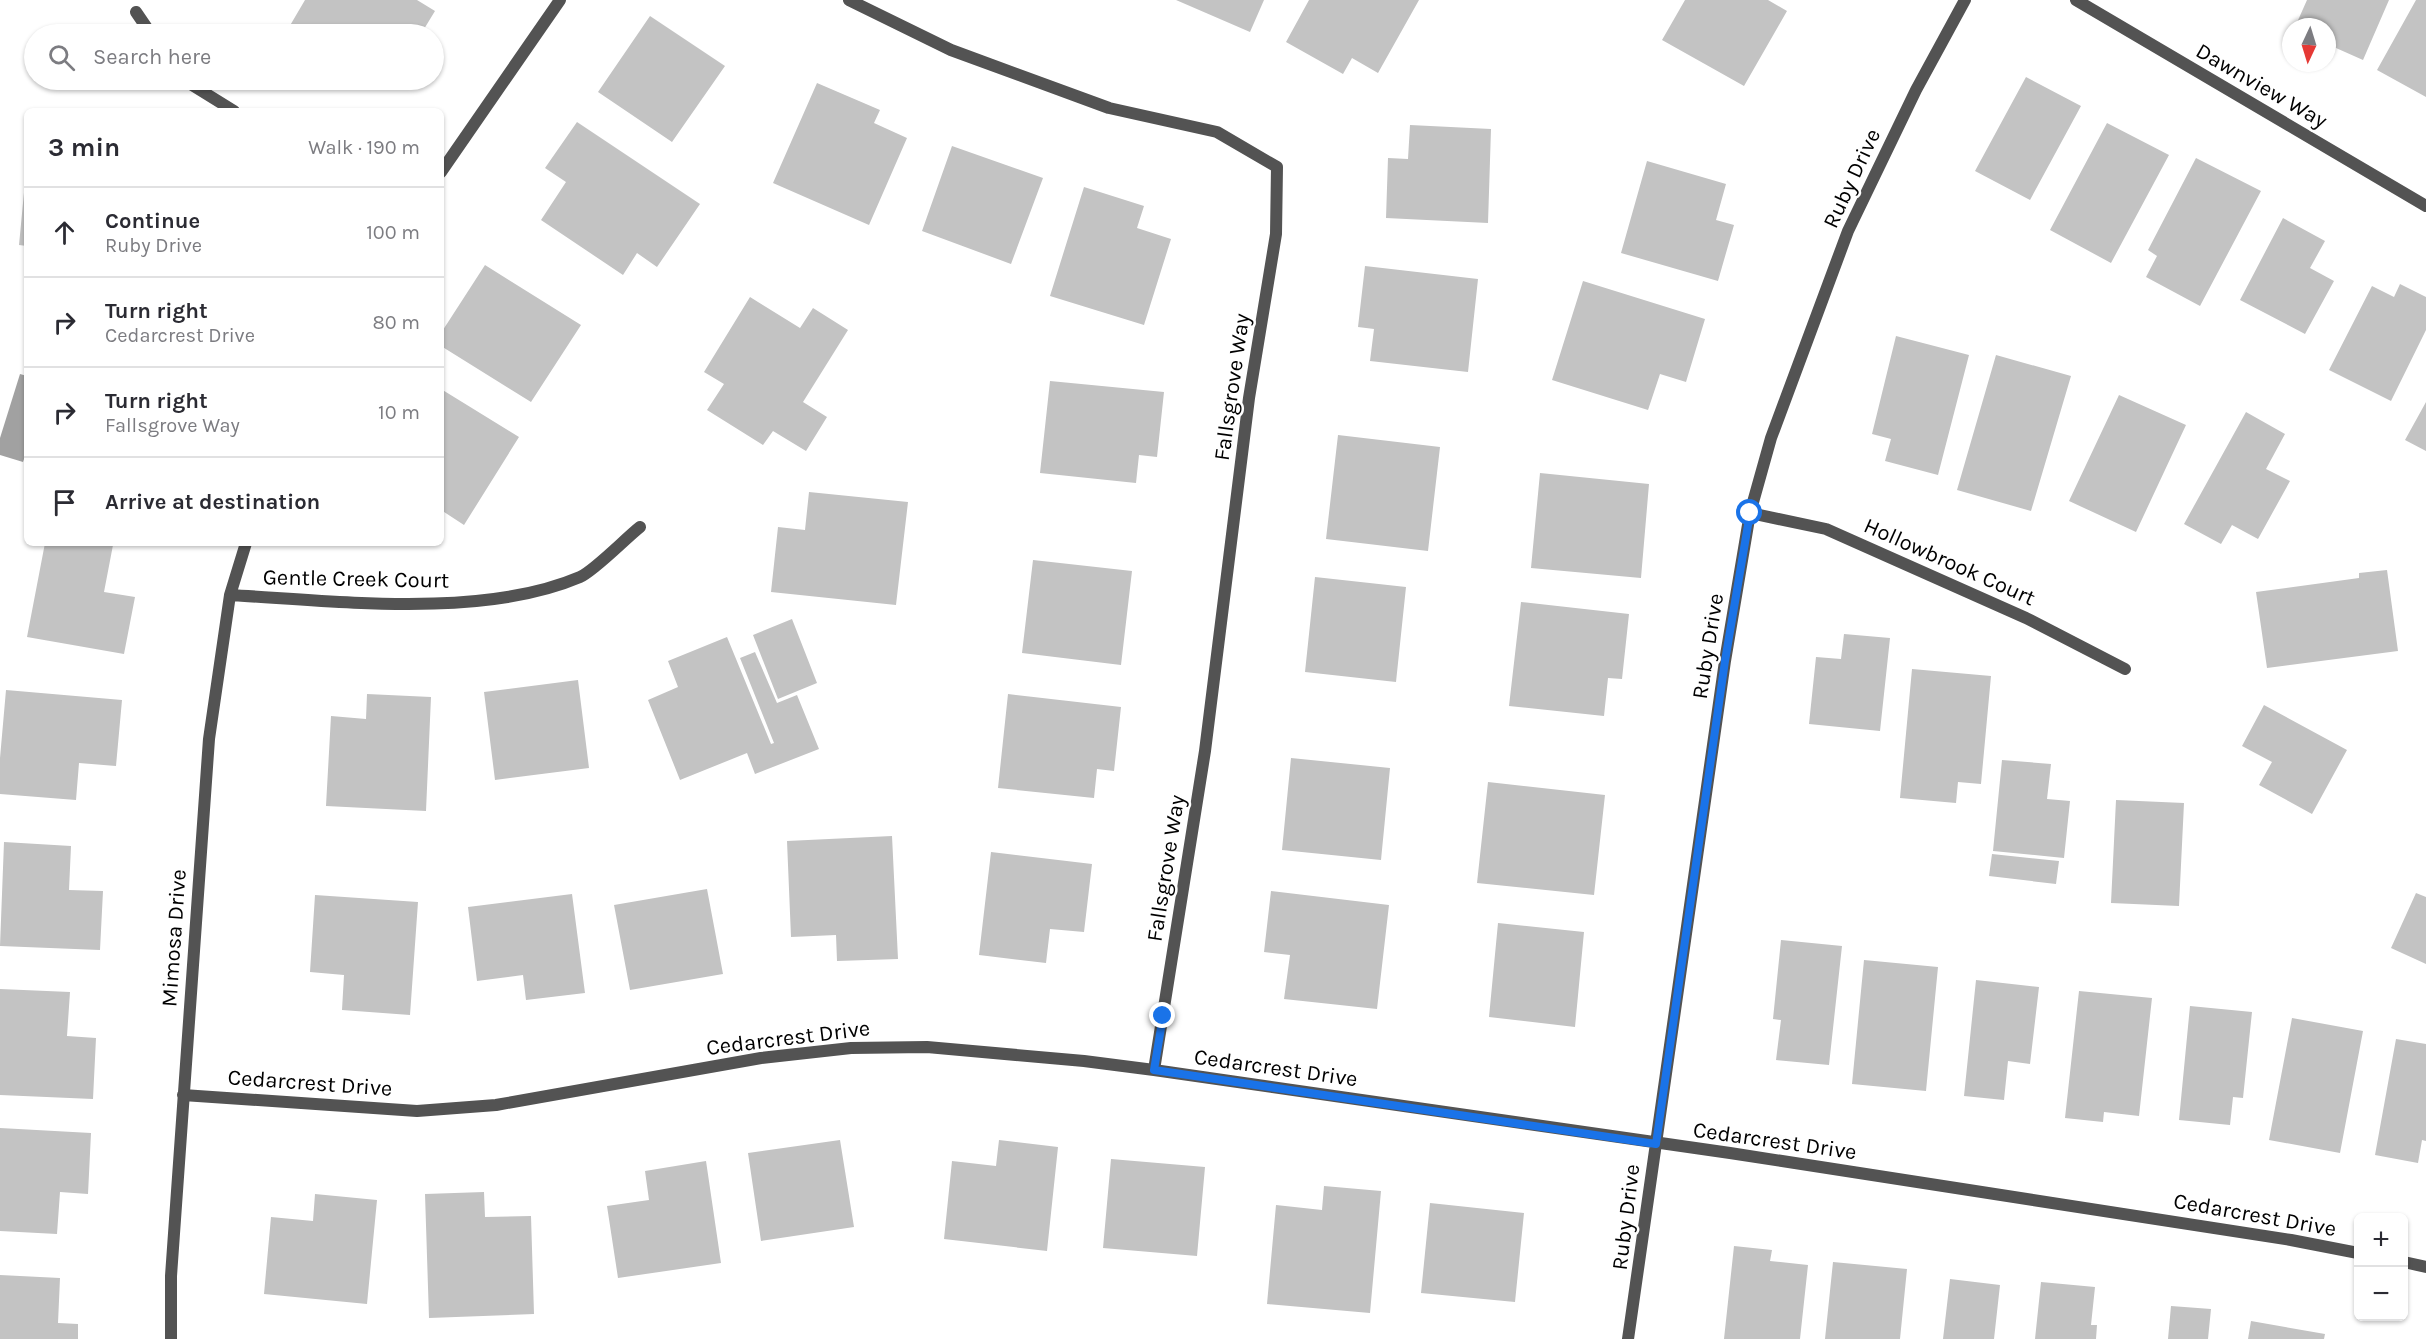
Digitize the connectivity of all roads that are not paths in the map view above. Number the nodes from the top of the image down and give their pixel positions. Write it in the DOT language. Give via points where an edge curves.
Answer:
graph roads {
  1 [pos="560,0"];
  2 [pos="849,0"];
  3 [pos="1965,0"];
  4 [pos="2076,0"];
  5 [pos="136,12"];
  6 [pos="144,24"];
  7 [pos="200,90"];
  8 [pos="229,108"];
  9 [pos="444,168"];
  10 [pos="2426,206"];
  11 [pos="1750,513"];
  12 [pos="640,527"];
  13 [pos="245,546"];
  14 [pos="230,595"];
  15 [pos="2125,669"];
  16 [pos="1154,1070"];
  17 [pos="183,1095"];
  18 [pos="1656,1144"];
  19 [pos="2354,1253"];
  20 [pos="2408,1263"];
  21 [pos="2426,1267"];
  22 [pos="171,1339"];
  23 [pos="1628,1339"];
  1 -- 9 [label="street"];
  2 -- 16 [label="street, Fallsgrove Way" via="951,50 1109,108 1217,132 1277,167 1275,234 1249,398 1205,751"];
  3 -- 11 [label="street, Ruby Drive" via="1916,90 1848,231 1771,438"];
  4 -- 10 [label="street, Dawnview Way"];
  5 -- 6 [label="street"];
  7 -- 8 [label="street"];
  11 -- 15 [label="street, Hollowbrook Court" via="1826,529 2026,618"];
  11 -- 18 [label="street, Ruby Drive"];
  12 -- 14 [label="street, Gentle Creek Court" via="582,576 515,597 423,604"];
  13 -- 14 [label="street, Mimosa Drive"];
  14 -- 17 [label="street, Mimosa Drive" via="209,739"];
  16 -- 17 [label="street, Cedarcrest Drive" via="927,1047 851,1048 761,1058 462,1108 417,1111"];
  16 -- 18 [label="street, Cedarcrest Drive"];
  17 -- 22 [label="street, Mimosa Drive" via="171,1276"];
  18 -- 19 [label="street, Cedarcrest Drive" via="2126,1214"];
  18 -- 23 [label="street, Ruby Drive"];
  20 -- 21 [label="street"];
}
